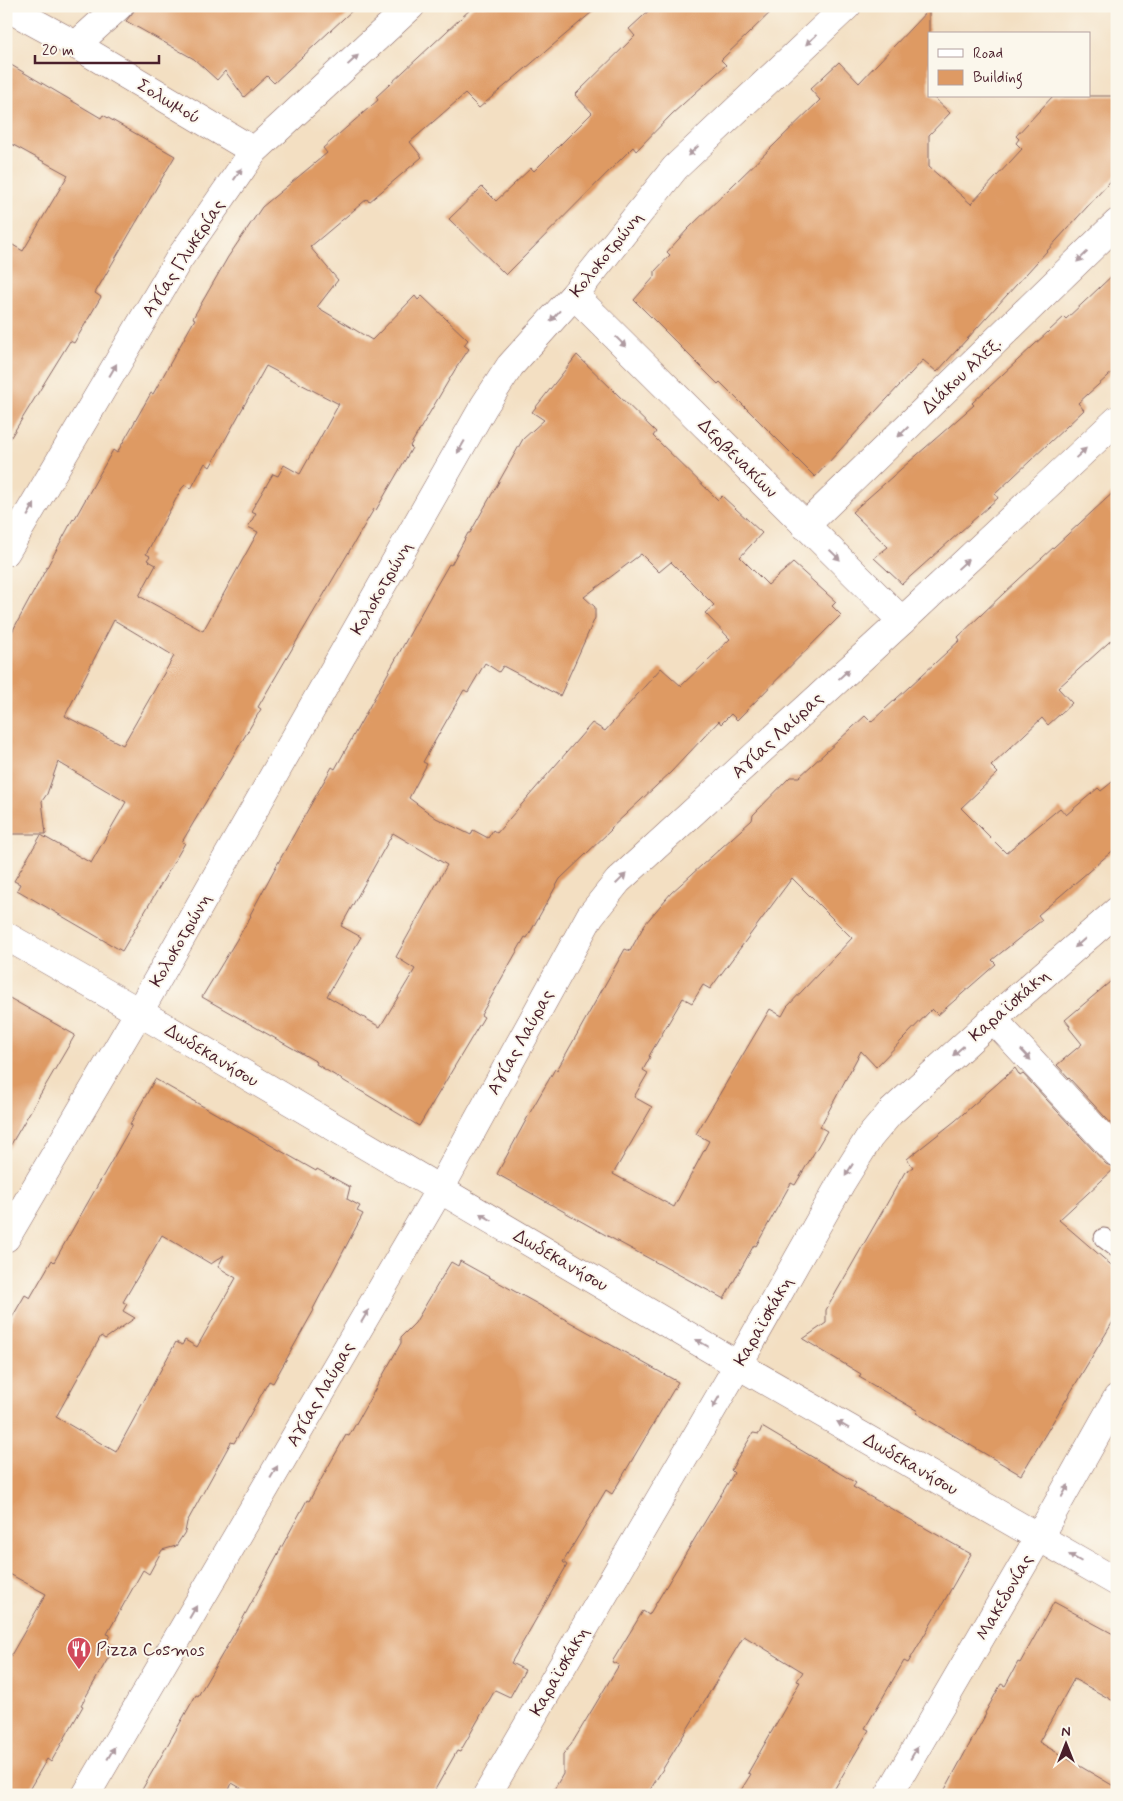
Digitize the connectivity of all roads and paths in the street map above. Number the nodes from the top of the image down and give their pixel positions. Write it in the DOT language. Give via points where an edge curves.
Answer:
graph roads {
  1 [pos="119,6"];
  2 [pos="411,6"];
  3 [pos="847,6"];
  4 [pos="6,7"];
  5 [pos="76,45"];
  6 [pos="254,151"];
  7 [pos="1117,223"];
  8 [pos="574,295"];
  9 [pos="1117,420"];
  10 [pos="805,526"];
  11 [pos="6,552"];
  12 [pos="902,621"];
  13 [pos="1117,911"];
  14 [pos="6,936"];
  15 [pos="140,1012"];
  16 [pos="993,1019"];
  17 [pos="1117,1153"];
  18 [pos="440,1189"];
  19 [pos="6,1238"];
  20 [pos="738,1364"];
  21 [pos="1117,1398"];
  22 [pos="1039,1537"];
  23 [pos="1117,1582"];
  24 [pos="86,1795"];
  25 [pos="487,1795"];
  26 [pos="889,1795"];
  1 -- 5 [label="street"];
  6 -- 2 [label="street, Αγίας Γλυκερίας, one-way"];
  3 -- 8 [label="street, Κολοκοτρώνη, one-way" via="676,168"];
  4 -- 5 [label="street, Σολωμού"];
  5 -- 6 [label="street, Σολωμού"];
  11 -- 6 [label="street, Αγίας Γλυκερίας, one-way" via="179,259"];
  7 -- 10 [label="street, Διάκου Αλεξ., one-way"];
  8 -- 10 [label="street, Δερβενακίων, one-way"];
  8 -- 15 [label="street, Κολοκοτρώνη, one-way" via="510,366 484,406"];
  12 -- 9 [label="street, Αγίας Λαύρας, one-way"];
  10 -- 12 [label="street, Δερβενακίων, one-way"];
  18 -- 12 [label="street, Αγίας Λαύρας, one-way" via="590,916 618,881"];
  13 -- 16 [label="street, Καραϊσκάκη, one-way"];
  14 -- 15 [label="street, Δωδεκανήσου"];
  15 -- 18 [label="street, Δωδεκανήσου"];
  15 -- 19 [label="street, Κολοκοτρώνη"];
  16 -- 17 [label="street, one-way"];
  16 -- 20 [label="street, Καραϊσκάκη, one-way" via="890,1113 869,1138"];
  20 -- 18 [label="street, Δωδεκανήσου, one-way"];
  24 -- 18 [label="street, Αγίας Λαύρας, one-way"];
  22 -- 20 [label="street, Δωδεκανήσου, one-way"];
  20 -- 25 [label="street, Καραϊσκάκη, one-way"];
  22 -- 21 [label="street, Μακεδονίας, one-way"];
  23 -- 22 [label="street, Δωδεκανήσου, one-way"];
  26 -- 22 [label="street, Μακεδονίας, one-way"];
}
